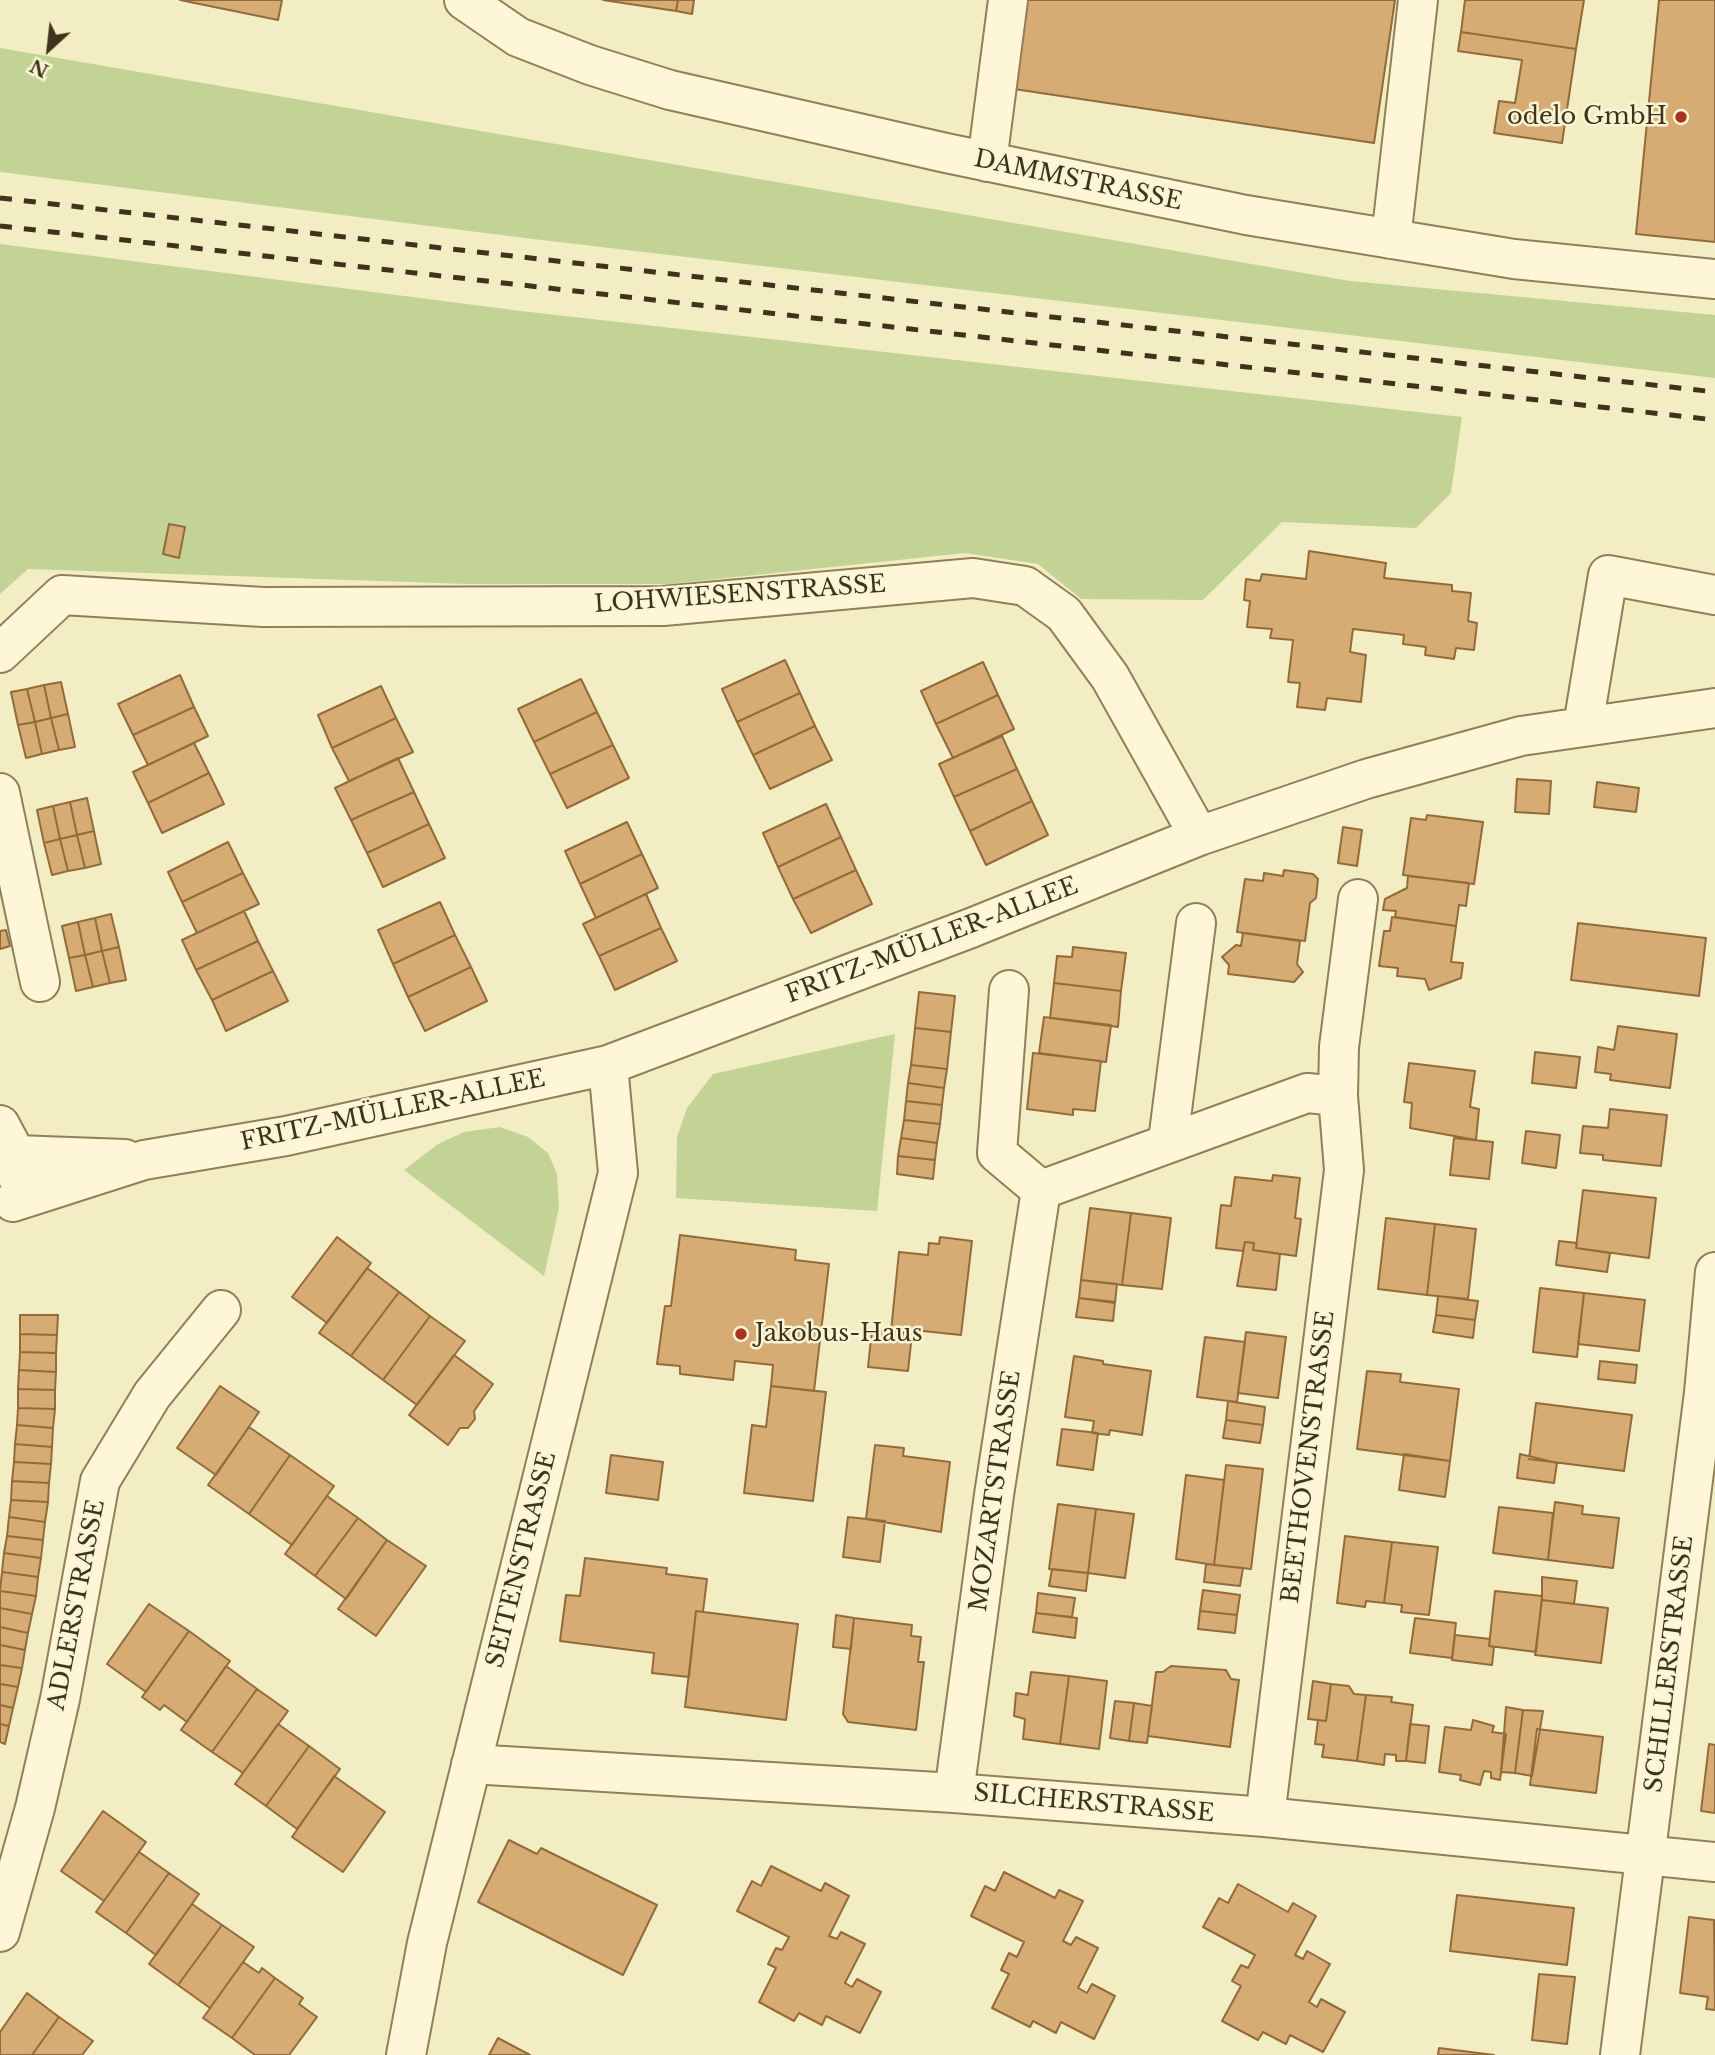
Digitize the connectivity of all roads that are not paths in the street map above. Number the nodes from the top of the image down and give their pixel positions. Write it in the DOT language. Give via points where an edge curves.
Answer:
graph roads {
  1 [pos="464,0"];
  2 [pos="1008,0"];
  3 [pos="1418,0"];
  4 [pos="987,162"];
  5 [pos="1391,239"];
  6 [pos="1715,279"];
  7 [pos="1715,596"];
  8 [pos="0,653"];
  9 [pos="1715,708"];
  10 [pos="1583,726"];
  11 [pos="0,793"];
  12 [pos="1199,836"];
  13 [pos="1358,899"];
  14 [pos="1196,923"];
  15 [pos="40,982"];
  16 [pos="1009,990"];
  17 [pos="608,1065"];
  18 [pos="1338,1096"];
  19 [pos="8,1140"];
  20 [pos="1168,1141"];
  21 [pos="144,1160"];
  22 [pos="1041,1190"];
  23 [pos="6,1212"];
  24 [pos="1715,1272"];
  25 [pos="221,1310"];
  26 [pos="1709,1394"];
  27 [pos="471,1764"];
  28 [pos="954,1793"];
  29 [pos="1265,1817"];
  30 [pos="1646,1853"];
  31 [pos="1715,1862"];
  32 [pos="0,1932"];
  33 [pos="406,2055"];
  34 [pos="1620,2055"];
  1 -- 4 [label="street, DAMMSTRASSE" via="518,37 612,73"];
  2 -- 4 [label="street"];
  3 -- 5 [label="street"];
  4 -- 5 [label="street, DAMMSTRASSE" via="1246,215"];
  5 -- 6 [label="street, DAMMSTRASSE" via="1514,259"];
  7 -- 10 [label="street" via="1608,575"];
  8 -- 12 [label="street, LOHWIESENSTRASSE" via="62,595 263,607 650,606 973,578 1025,586 1065,614 1110,677"];
  9 -- 10 [label="street, FRITZ-MÜLLER-ALLEE"];
  10 -- 12 [label="street, FRITZ-MÜLLER-ALLEE" via="1521,736 1366,779"];
  11 -- 15 [label="street"];
  12 -- 17 [label="street, FRITZ-MÜLLER-ALLEE"];
  13 -- 18 [label="street" via="1339,1047"];
  14 -- 20 [label="street"];
  16 -- 22 [label="street" via="997,1153"];
  17 -- 21 [label="street, FRITZ-MÜLLER-ALLEE" via="286,1136"];
  17 -- 27 [label="street, SEITENSTRASSE" via="618,1174"];
  18 -- 20 [label="street" via="1307,1093"];
  18 -- 29 [label="street, BEETHOVENSTRASSE" via="1344,1170"];
  19 -- 21 [label="street, FRITZ-MÜLLER-ALLEE"];
  19 -- 23 [label="street" via="19,1177"];
  20 -- 22 [label="street"];
  21 -- 23 [label="street, FRITZ-MÜLLER-ALLEE"];
  22 -- 28 [label="street, MOZARTSTRASSE"];
  24 -- 26 [label="street, SCHILLERSTRASSE"];
  25 -- 32 [label="street, ADLERSTRASSE" via="152,1395 100,1480 60,1699"];
  26 -- 30 [label="street, SCHILLERSTRASSE"];
  27 -- 28 [label="street, SILCHERSTRASSE"];
  27 -- 33 [label="street, SEITENSTRASSE" via="427,1943"];
  28 -- 29 [label="street, SILCHERSTRASSE"];
  29 -- 30 [label="street, SILCHERSTRASSE"];
  30 -- 31 [label="street, SILCHERSTRASSE"];
  30 -- 34 [label="street, SCHILLERSTRASSE"];
}
